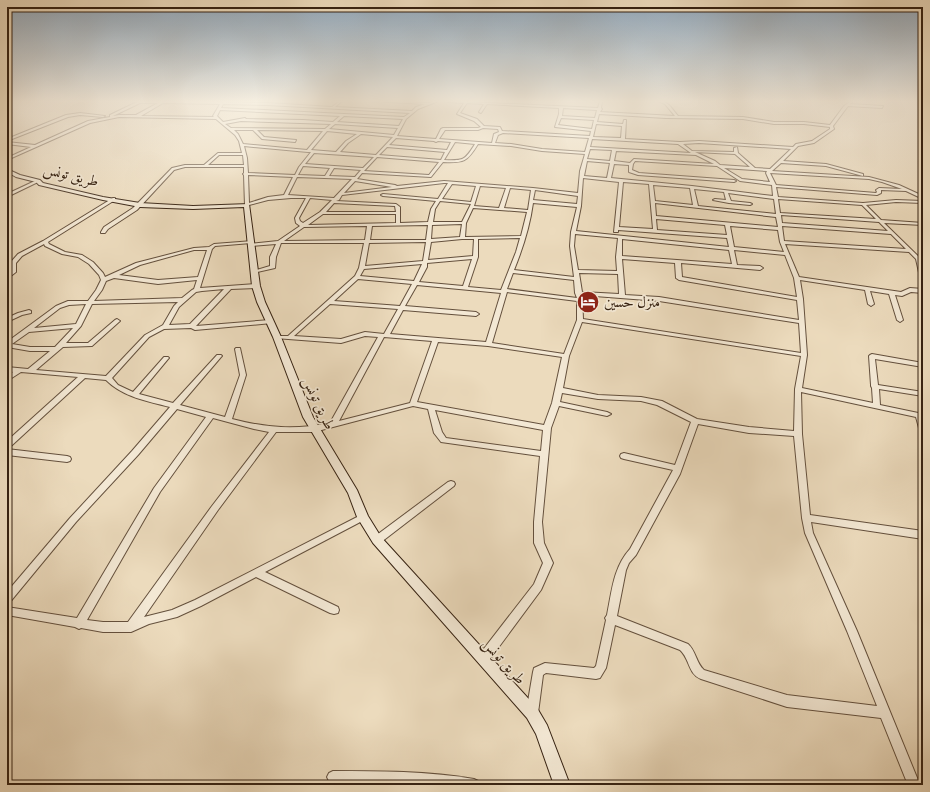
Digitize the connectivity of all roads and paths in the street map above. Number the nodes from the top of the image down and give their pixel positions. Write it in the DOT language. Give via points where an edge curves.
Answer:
graph roads {
  1 [pos="53,138"];
  2 [pos="238,138"];
  3 [pos="263,138"];
  4 [pos="299,138"];
  5 [pos="320,138"];
  6 [pos="353,138"];
  7 [pos="393,138"];
  8 [pos="411,138"];
  9 [pos="438,138"];
  10 [pos="472,138"];
  11 [pos="495,138"];
  12 [pos="591,138"];
  13 [pos="820,138"];
  14 [pos="624,140"];
  15 [pos="295,141"];
  16 [pos="436,141"];
  17 [pos="453,142"];
  18 [pos="7,143"];
  19 [pos="471,143"];
  20 [pos="477,143"];
  21 [pos="680,143"];
  22 [pos="493,144"];
  23 [pos="736,144"];
  24 [pos="243,145"];
  25 [pos="35,146"];
  26 [pos="386,146"];
  27 [pos="794,148"];
  28 [pos="287,149"];
  29 [pos="448,150"];
  30 [pos="588,150"];
  31 [pos="614,150"];
  32 [pos="308,151"];
  33 [pos="690,151"];
  34 [pos="313,152"];
  35 [pos="654,152"];
  36 [pos="337,153"];
  37 [pos="736,153"];
  38 [pos="244,154"];
  39 [pos="696,154"];
  40 [pos="376,156"];
  41 [pos="7,159"];
  42 [pos="585,160"];
  43 [pos="440,161"];
  44 [pos="653,161"];
  45 [pos="611,162"];
  46 [pos="675,162"];
  47 [pos="781,162"];
  48 [pos="631,164"];
  49 [pos="696,164"];
  50 [pos="303,165"];
  51 [pos="205,166"];
  52 [pos="245,166"];
  53 [pos="718,166"];
  54 [pos="333,167"];
  55 [pos="754,169"];
  56 [pos="7,170"];
  57 [pos="363,170"];
  58 [pos="769,171"];
  59 [pos="245,174"];
  60 [pos="653,175"];
  61 [pos="430,176"];
  62 [pos="676,176"];
  63 [pos="297,177"];
  64 [pos="326,177"];
  65 [pos="582,177"];
  66 [pos="698,178"];
  67 [pos="869,178"];
  68 [pos="354,179"];
  69 [pos="609,179"];
  70 [pos="741,180"];
  71 [pos="38,181"];
  72 [pos="621,181"];
  73 [pos="734,181"];
  74 [pos="431,183"];
  75 [pos="450,183"];
  76 [pos="651,184"];
  77 [pos="478,185"];
  78 [pos="774,185"];
  79 [pos="676,186"];
  80 [pos="508,187"];
  81 [pos="692,187"];
  82 [pos="403,188"];
  83 [pos="389,189"];
  84 [pos="533,189"];
  85 [pos="909,190"];
  86 [pos="726,192"];
  87 [pos="735,193"];
  88 [pos="342,194"];
  89 [pos="384,194"];
  90 [pos="580,195"];
  91 [pos="7,196"];
  92 [pos="285,197"];
  93 [pos="309,197"];
  94 [pos="776,198"];
  95 [pos="923,198"];
  96 [pos="113,200"];
  97 [pos="335,200"];
  98 [pos="439,200"];
  99 [pos="715,200"];
  100 [pos="531,201"];
  101 [pos="653,202"];
  102 [pos="729,202"];
  103 [pos="923,202"];
  104 [pos="375,204"];
  105 [pos="750,204"];
  106 [pos="863,204"];
  107 [pos="139,205"];
  108 [pos="247,205"];
  109 [pos="472,205"];
  110 [pos="579,206"];
  111 [pos="696,207"];
  112 [pos="501,209"];
  113 [pos="530,211"];
  114 [pos="398,213"];
  115 [pos="322,214"];
  116 [pos="654,217"];
  117 [pos="779,220"];
  118 [pos="879,221"];
  119 [pos="431,223"];
  120 [pos="464,223"];
  121 [pos="370,224"];
  122 [pos="398,224"];
  123 [pos="727,224"];
  124 [pos="923,224"];
  125 [pos="303,226"];
  126 [pos="617,228"];
  127 [pos="655,231"];
  128 [pos="103,232"];
  129 [pos="573,232"];
  130 [pos="890,233"];
  131 [pos="522,237"];
  132 [pos="618,237"];
  133 [pos="728,237"];
  134 [pos="462,238"];
  135 [pos="476,238"];
  136 [pos="368,240"];
  137 [pos="428,241"];
  138 [pos="45,242"];
  139 [pos="279,242"];
  140 [pos="782,242"];
  141 [pos="251,243"];
  142 [pos="210,248"];
  143 [pos="730,248"];
  144 [pos="908,251"];
  145 [pos="786,254"];
  146 [pos="474,257"];
  147 [pos="619,257"];
  148 [pos="921,259"];
  149 [pos="425,261"];
  150 [pos="678,262"];
  151 [pos="735,266"];
  152 [pos="362,268"];
  153 [pos="760,268"];
  154 [pos="511,271"];
  155 [pos="576,271"];
  156 [pos="254,272"];
  157 [pos="621,273"];
  158 [pos="923,275"];
  159 [pos="113,276"];
  160 [pos="7,277"];
  161 [pos="357,277"];
  162 [pos="201,278"];
  163 [pos="797,278"];
  164 [pos="577,279"];
  165 [pos="104,280"];
  166 [pos="415,283"];
  167 [pos="256,286"];
  168 [pos="230,287"];
  169 [pos="465,288"];
  170 [pos="867,288"];
  171 [pos="197,290"];
  172 [pos="504,291"];
  173 [pos="923,291"];
  174 [pos="891,292"];
  175 [pos="579,296"];
  176 [pos="622,296"];
  177 [pos="800,299"];
  178 [pos="184,300"];
  179 [pos="90,302"];
  180 [pos="330,302"];
  181 [pos="871,304"];
  182 [pos="400,308"];
  183 [pos="29,312"];
  184 [pos="7,314"];
  185 [pos="20,314"];
  186 [pos="476,314"];
  187 [pos="7,320"];
  188 [pos="580,320"];
  189 [pos="900,320"];
  190 [pos="117,321"];
  191 [pos="270,322"];
  192 [pos="802,322"];
  193 [pos="78,326"];
  194 [pos="193,326"];
  195 [pos="163,327"];
  196 [pos="28,330"];
  197 [pos="384,336"];
  198 [pos="277,337"];
  199 [pos="290,337"];
  200 [pos="436,340"];
  201 [pos="488,344"];
  202 [pos="7,345"];
  203 [pos="58,347"];
  204 [pos="238,349"];
  205 [pos="804,354"];
  206 [pos="219,356"];
  207 [pos="566,356"];
  208 [pos="166,358"];
  209 [pos="923,365"];
  210 [pos="7,369"];
  211 [pos="20,370"];
  212 [pos="30,371"];
  213 [pos="84,376"];
  214 [pos="108,378"];
  215 [pos="7,379"];
  216 [pos="874,386"];
  217 [pos="798,389"];
  218 [pos="559,390"];
  219 [pos="923,394"];
  220 [pos="134,395"];
  221 [pos="556,403"];
  222 [pos="413,404"];
  223 [pos="175,405"];
  224 [pos="877,406"];
  225 [pos="431,408"];
  226 [pos="607,414"];
  227 [pos="921,415"];
  228 [pos="210,417"];
  229 [pos="228,420"];
  230 [pos="695,421"];
  231 [pos="333,426"];
  232 [pos="547,428"];
  233 [pos="923,428"];
  234 [pos="314,429"];
  235 [pos="274,430"];
  236 [pos="798,434"];
  237 [pos="7,445"];
  238 [pos="7,452"];
  239 [pos="544,454"];
  240 [pos="624,456"];
  241 [pos="67,459"];
  242 [pos="678,468"];
  243 [pos="451,484"];
  244 [pos="363,517"];
  245 [pos="806,518"];
  246 [pos="923,535"];
  247 [pos="377,540"];
  248 [pos="257,573"];
  249 [pos="7,599"];
  250 [pos="334,610"];
  251 [pos="7,611"];
  252 [pos="610,618"];
  253 [pos="80,624"];
  254 [pos="131,627"];
  255 [pos="483,659"];
  256 [pos="532,713"];
  257 [pos="885,713"];
  258 [pos="333,777"];
  259 [pos="474,785"];
  260 [pos="562,785"];
  261 [pos="914,785"];
  1 -- 25 [label="street"];
  2 -- 24 [label="street"];
  3 -- 15 [label="street"];
  4 -- 15 [label="street"];
  5 -- 32 [label="street"];
  6 -- 36 [label="street"];
  7 -- 26 [label="street"];
  8 -- 16 [label="street"];
  9 -- 16 [label="street"];
  10 -- 19 [label="street"];
  11 -- 22 [label="street"];
  12 -- 14 [label="street"];
  12 -- 30 [label="street"];
  13 -- 27 [label="street"];
  14 -- 21 [label="street"];
  15 -- 28 [label="street"];
  16 -- 17 [label="street"];
  17 -- 19 [label="street"];
  17 -- 29 [label="street"];
  18 -- 25 [label="street"];
  19 -- 20 [label="street"];
  20 -- 22 [label="street"];
  20 -- 43 [label="street" via="464,161"];
  21 -- 23 [label="street"];
  21 -- 33 [label="street"];
  22 -- 30 [label="street" via="542,150"];
  23 -- 27 [label="street"];
  23 -- 37 [label="street"];
  24 -- 28 [label="street"];
  24 -- 38 [label="street"];
  25 -- 41 [label="street"];
  26 -- 29 [label="street"];
  26 -- 40 [label="street"];
  27 -- 47 [label="street"];
  28 -- 32 [label="street"];
  29 -- 43 [label="street"];
  30 -- 31 [label="street"];
  30 -- 42 [label="street"];
  31 -- 35 [label="street"];
  31 -- 45 [label="street"];
  32 -- 34 [label="street"];
  33 -- 37 [label="street"];
  33 -- 39 [label="street"];
  34 -- 36 [label="street"];
  34 -- 50 [label="street"];
  35 -- 39 [label="street"];
  35 -- 44 [label="street"];
  36 -- 40 [label="street"];
  37 -- 55 [label="street"];
  38 -- 51 [label="street" via="216,154"];
  38 -- 52 [label="street"];
  39 -- 53 [label="street"];
  40 -- 43 [label="street"];
  40 -- 57 [label="street"];
  42 -- 45 [label="street"];
  42 -- 65 [label="street"];
  43 -- 61 [label="street" via="437,170"];
  44 -- 46 [label="street"];
  44 -- 48 [label="street" via="634,160"];
  44 -- 60 [label="street"];
  45 -- 48 [label="street"];
  45 -- 69 [label="street"];
  46 -- 49 [label="street"];
  46 -- 62 [label="street"];
  47 -- 58 [label="street"];
  47 -- 67 [label="street" via="829,165"];
  48 -- 60 [label="street" via="630,172"];
  49 -- 53 [label="street"];
  49 -- 66 [label="street"];
  50 -- 54 [label="street"];
  50 -- 63 [label="street"];
  51 -- 52 [label="street"];
  51 -- 107 [label="street" via="173,168"];
  52 -- 59 [label="street"];
  53 -- 55 [label="street"];
  53 -- 70 [label="street"];
  54 -- 57 [label="street"];
  54 -- 64 [label="street"];
  55 -- 58 [label="street"];
  56 -- 71 [label="main road, طريق تونس"];
  57 -- 61 [label="street"];
  57 -- 68 [label="street"];
  58 -- 67 [label="street"];
  58 -- 78 [label="street" via="769,177"];
  59 -- 63 [label="street"];
  59 -- 108 [label="street"];
  60 -- 62 [label="street"];
  61 -- 74 [label="street"];
  62 -- 66 [label="street"];
  62 -- 79 [label="street"];
  63 -- 64 [label="street"];
  63 -- 92 [label="street"];
  64 -- 68 [label="street"];
  65 -- 69 [label="street"];
  65 -- 90 [label="street"];
  66 -- 73 [label="street"];
  67 -- 85 [label="street" via="890,182"];
  68 -- 82 [label="street"];
  68 -- 88 [label="street"];
  69 -- 72 [label="street"];
  70 -- 73 [label="street"];
  70 -- 78 [label="street"];
  71 -- 91 [label="street"];
  71 -- 96 [label="main road, طريق تونس"];
  72 -- 76 [label="street"];
  72 -- 126 [label="street"];
  73 -- 87 [label="street"];
  74 -- 75 [label="street"];
  74 -- 82 [label="street"];
  75 -- 77 [label="street"];
  75 -- 98 [label="street"];
  76 -- 79 [label="street"];
  76 -- 101 [label="street"];
  77 -- 80 [label="street"];
  77 -- 109 [label="street"];
  78 -- 85 [label="street" via="877,194 880,192 879,189"];
  78 -- 94 [label="street"];
  79 -- 81 [label="street"];
  80 -- 84 [label="street"];
  80 -- 112 [label="street"];
  81 -- 86 [label="street"];
  81 -- 111 [label="street"];
  82 -- 83 [label="street"];
  83 -- 88 [label="street"];
  83 -- 89 [label="street"];
  84 -- 90 [label="street"];
  84 -- 100 [label="street"];
  85 -- 95 [label="street"];
  86 -- 87 [label="street"];
  86 -- 102 [label="street"];
  87 -- 94 [label="street"];
  88 -- 97 [label="street"];
  89 -- 98 [label="street"];
  89 -- 104 [label="street"];
  90 -- 110 [label="street"];
  92 -- 93 [label="street"];
  92 -- 108 [label="street" via="255,201"];
  93 -- 97 [label="street"];
  93 -- 125 [label="street" via="297,218"];
  94 -- 106 [label="street"];
  94 -- 117 [label="street"];
  96 -- 107 [label="main road, طريق تونس"];
  96 -- 138 [label="street"];
  97 -- 104 [label="street"];
  97 -- 115 [label="street"];
  98 -- 109 [label="street"];
  98 -- 119 [label="street" via="433,209"];
  99 -- 102 [label="street"];
  100 -- 110 [label="street"];
  100 -- 113 [label="street"];
  101 -- 111 [label="street"];
  101 -- 116 [label="street"];
  102 -- 105 [label="street"];
  103 -- 106 [label="street"];
  104 -- 114 [label="street" via="396,205"];
  106 -- 118 [label="street"];
  107 -- 108 [label="main road, طريق تونس"];
  107 -- 128 [label="street"];
  108 -- 141 [label="main road, طريق تونس"];
  109 -- 112 [label="street"];
  109 -- 120 [label="street"];
  110 -- 129 [label="street"];
  111 -- 117 [label="street"];
  112 -- 113 [label="street"];
  113 -- 131 [label="street"];
  114 -- 115 [label="street"];
  114 -- 122 [label="street"];
  115 -- 125 [label="street"];
  116 -- 123 [label="street"];
  116 -- 127 [label="street"];
  117 -- 118 [label="street"];
  117 -- 123 [label="street"];
  117 -- 130 [label="street" via="851,231"];
  117 -- 140 [label="street"];
  118 -- 124 [label="street"];
  118 -- 130 [label="street"];
  119 -- 120 [label="street"];
  119 -- 122 [label="street"];
  119 -- 137 [label="street"];
  120 -- 134 [label="street"];
  121 -- 122 [label="street"];
  121 -- 125 [label="street"];
  121 -- 136 [label="street"];
  123 -- 133 [label="street"];
  125 -- 139 [label="street"];
  126 -- 127 [label="street"];
  126 -- 132 [label="street"];
  127 -- 133 [label="street"];
  129 -- 132 [label="street"];
  129 -- 155 [label="street" via="572,246"];
  130 -- 144 [label="street"];
  131 -- 135 [label="street"];
  131 -- 154 [label="street"];
  132 -- 143 [label="street"];
  132 -- 147 [label="street"];
  133 -- 143 [label="street"];
  134 -- 135 [label="street"];
  134 -- 137 [label="street"];
  135 -- 146 [label="street"];
  136 -- 137 [label="street"];
  136 -- 139 [label="street"];
  136 -- 152 [label="street"];
  137 -- 149 [label="street"];
  138 -- 160 [label="street" via="12,262 13,272"];
  138 -- 165 [label="street" via="52,248 80,256 91,263"];
  139 -- 141 [label="street"];
  139 -- 156 [label="street" via="273,267"];
  140 -- 144 [label="street"];
  140 -- 145 [label="street"];
  141 -- 142 [label="street" via="214,245"];
  141 -- 156 [label="main road, طريق تونس"];
  142 -- 159 [label="street" via="194,249 138,264"];
  142 -- 162 [label="street"];
  143 -- 145 [label="street"];
  143 -- 151 [label="street"];
  144 -- 148 [label="street"];
  145 -- 163 [label="street"];
  146 -- 149 [label="street"];
  146 -- 169 [label="street"];
  147 -- 150 [label="street"];
  147 -- 157 [label="street"];
  148 -- 158 [label="street"];
  149 -- 152 [label="street"];
  149 -- 166 [label="street"];
  150 -- 151 [label="street"];
  150 -- 177 [label="street" via="681,279"];
  151 -- 153 [label="street"];
  152 -- 161 [label="street"];
  154 -- 164 [label="street"];
  154 -- 172 [label="street"];
  155 -- 157 [label="street"];
  155 -- 164 [label="street"];
  156 -- 167 [label="main road, طريق تونس"];
  157 -- 176 [label="street"];
  159 -- 162 [label="street" via="158,282"];
  159 -- 165 [label="street"];
  161 -- 166 [label="street"];
  161 -- 180 [label="street"];
  162 -- 171 [label="street"];
  163 -- 170 [label="street"];
  163 -- 177 [label="street"];
  164 -- 175 [label="street"];
  165 -- 179 [label="street"];
  166 -- 169 [label="street"];
  166 -- 182 [label="street"];
  167 -- 168 [label="street"];
  167 -- 191 [label="main road, طريق تونس"];
  168 -- 171 [label="street"];
  168 -- 194 [label="street"];
  169 -- 172 [label="street"];
  170 -- 174 [label="street"];
  170 -- 181 [label="street"];
  171 -- 178 [label="street"];
  172 -- 175 [label="street"];
  172 -- 201 [label="street"];
  173 -- 174 [label="street" via="910,290 902,294"];
  174 -- 189 [label="street"];
  175 -- 176 [label="street"];
  175 -- 188 [label="street"];
  176 -- 192 [label="street" via="659,298"];
  177 -- 192 [label="street"];
  178 -- 179 [label="street"];
  178 -- 195 [label="street"];
  179 -- 193 [label="street"];
  179 -- 196 [label="street" via="63,304"];
  180 -- 182 [label="street"];
  180 -- 199 [label="street"];
  182 -- 186 [label="street"];
  182 -- 197 [label="street"];
  183 -- 185 [label="street"];
  184 -- 185 [label="street"];
  185 -- 187 [label="street"];
  188 -- 205 [label="street"];
  188 -- 207 [label="street"];
  190 -- 203 [label="street" via="90,346"];
  191 -- 194 [label="street" via="195,328"];
  191 -- 198 [label="main road, طريق تونس"];
  192 -- 205 [label="street"];
  193 -- 196 [label="street"];
  193 -- 203 [label="street"];
  194 -- 195 [label="street"];
  195 -- 214 [label="street" via="147,336"];
  196 -- 202 [label="street"];
  197 -- 199 [label="street" via="360,335 340,340"];
  197 -- 200 [label="street"];
  197 -- 231 [label="street"];
  198 -- 199 [label="street"];
  198 -- 234 [label="main road, طريق تونس"];
  200 -- 201 [label="street"];
  200 -- 222 [label="street"];
  201 -- 207 [label="street"];
  202 -- 203 [label="street" via="30,349"];
  203 -- 212 [label="street"];
  204 -- 229 [label="street" via="243,375"];
  205 -- 217 [label="street"];
  206 -- 223 [label="street"];
  207 -- 218 [label="street"];
  208 -- 220 [label="street"];
  209 -- 216 [label="street" via="872,356"];
  210 -- 211 [label="street"];
  211 -- 212 [label="street"];
  211 -- 215 [label="street"];
  212 -- 213 [label="street"];
  213 -- 214 [label="street"];
  213 -- 237 [label="street"];
  214 -- 220 [label="street" via="116,386"];
  216 -- 219 [label="street"];
  216 -- 224 [label="street"];
  217 -- 224 [label="street"];
  217 -- 236 [label="street"];
  218 -- 221 [label="street"];
  218 -- 230 [label="street" via="659,403"];
  220 -- 223 [label="street"];
  221 -- 226 [label="street"];
  221 -- 232 [label="street"];
  222 -- 225 [label="street"];
  222 -- 231 [label="street"];
  223 -- 228 [label="street"];
  223 -- 249 [label="street"];
  224 -- 227 [label="street"];
  225 -- 232 [label="street"];
  225 -- 239 [label="street" via="438,433 444,440"];
  227 -- 233 [label="street"];
  228 -- 229 [label="street"];
  228 -- 253 [label="street" via="157,490"];
  229 -- 235 [label="street"];
  230 -- 236 [label="street" via="749,430"];
  230 -- 242 [label="street"];
  231 -- 234 [label="street"];
  232 -- 239 [label="street"];
  234 -- 235 [label="street"];
  234 -- 244 [label="main road, طريق تونس" via="353,493"];
  235 -- 254 [label="street"];
  236 -- 245 [label="street"];
  238 -- 241 [label="street"];
  239 -- 255 [label="street" via="539,543 548,563 538,588"];
  240 -- 242 [label="street"];
  242 -- 252 [label="street" via="621,570"];
  243 -- 247 [label="street"];
  244 -- 247 [label="main road, طريق تونس"];
  244 -- 248 [label="street"];
  245 -- 246 [label="street"];
  245 -- 257 [label="street" via="809,533"];
  247 -- 255 [label="main road, طريق تونس"];
  248 -- 250 [label="street"];
  248 -- 254 [label="street" via="198,603"];
  251 -- 253 [label="street"];
  252 -- 256 [label="street" via="601,668 598,672 596,674 541,669 538,672"];
  252 -- 257 [label="street" via="684,647 691,654 695,668 701,674 787,701"];
  253 -- 254 [label="street"];
  255 -- 256 [label="main road, طريق تونس"];
  256 -- 260 [label="main road, طريق تونس" via="542,730"];
  257 -- 261 [label="street"];
  258 -- 259 [label="street" via="411,777"];
}
